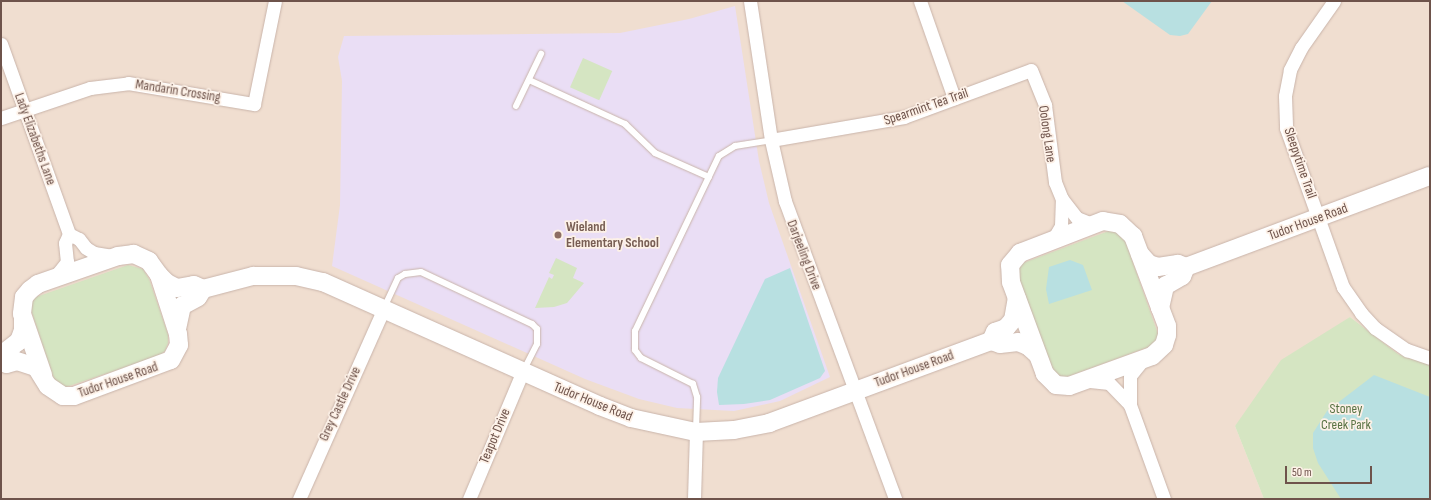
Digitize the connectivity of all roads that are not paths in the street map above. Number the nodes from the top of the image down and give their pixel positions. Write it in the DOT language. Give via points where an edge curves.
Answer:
graph roads {
  1 [pos="275,1"];
  2 [pos="750,1"];
  3 [pos="920,1"];
  4 [pos="1334,1"];
  5 [pos="1,44"];
  6 [pos="541,54"];
  7 [pos="1031,70"];
  8 [pos="529,80"];
  9 [pos="954,98"];
  10 [pos="516,106"];
  11 [pos="24,110"];
  12 [pos="1,118"];
  13 [pos="771,140"];
  14 [pos="1430,176"];
  15 [pos="709,177"];
  16 [pos="1062,199"];
  17 [pos="1319,218"];
  18 [pos="1094,225"];
  19 [pos="69,234"];
  20 [pos="1052,241"];
  21 [pos="1140,254"];
  22 [pos="118,256"];
  23 [pos="1186,267"];
  24 [pos="158,275"];
  25 [pos="54,278"];
  26 [pos="203,289"];
  27 [pos="1017,298"];
  28 [pos="1160,308"];
  29 [pos="383,310"];
  30 [pos="23,318"];
  31 [pos="177,330"];
  32 [pos="991,341"];
  33 [pos="1037,354"];
  34 [pos="1,355"];
  35 [pos="1430,358"];
  36 [pos="1142,361"];
  37 [pos="1,362"];
  38 [pos="522,373"];
  39 [pos="43,375"];
  40 [pos="1086,381"];
  41 [pos="856,391"];
  42 [pos="1130,405"];
  43 [pos="696,432"];
  44 [pos="299,499"];
  45 [pos="469,499"];
  46 [pos="694,499"];
  47 [pos="895,499"];
  48 [pos="1164,499"];
  1 -- 11 [label="street, Mandarin Crossing" via="254,104 128,83 90,88"];
  2 -- 13 [label="street, Darjeeling Drive"];
  3 -- 9 [label="street"];
  4 -- 17 [label="street, Sleepytime Trail" via="1295,60 1285,96 1286,128"];
  5 -- 11 [label="street, Lady Elizabeths Lane"];
  6 -- 8 [label="lane"];
  7 -- 9 [label="street, Spearmint Tea Trail"];
  7 -- 16 [label="street, Oolong Lane" via="1045,105 1055,182"];
  8 -- 10 [label="lane"];
  8 -- 15 [label="lane" via="625,124 655,153"];
  9 -- 13 [label="street, Spearmint Tea Trail" via="881,123"];
  11 -- 12 [label="street, Mandarin Crossing"];
  11 -- 19 [label="street, Lady Elizabeths Lane"];
  13 -- 15 [label="lane" via="728,149 719,156"];
  13 -- 41 [label="street, Darjeeling Drive" via="784,201"];
  14 -- 17 [label="street, Tudor House Road"];
  15 -- 43 [label="lane" via="635,332 635,350 641,358 687,379 696,390"];
  16 -- 18 [label="street, Oolong Lane" via="1077,218"];
  16 -- 20 [label="street, Oolong Lane" via="1061,226"];
  17 -- 23 [label="street, Tudor House Road"];
  17 -- 35 [label="street, Sleepytime Trail" via="1343,287 1361,313 1390,340"];
  18 -- 20 [label="street, Tudor House Road"];
  18 -- 21 [label="street, Tudor House Road" via="1112,221 1127,228"];
  19 -- 22 [label="street" via="79,239 94,253"];
  19 -- 25 [label="street, Lady Elizabeths Lane" via="65,243 67,262"];
  20 -- 27 [label="street, Tudor House Road" via="1020,253 1010,265 1011,282"];
  21 -- 23 [label="street, Tudor House Road" via="1149,264 1158,268 1178,264"];
  21 -- 28 [label="street, Tudor House Road"];
  22 -- 24 [label="street, Tudor House Road" via="142,256"];
  22 -- 25 [label="street, Tudor House Road"];
  23 -- 28 [label="street, Tudor House Road" via="1182,276 1165,286"];
  24 -- 26 [label="street, Tudor House Road" via="177,288 194,285"];
  24 -- 31 [label="street, Tudor House Road"];
  25 -- 30 [label="street, Tudor House Road" via="30,290 21,308"];
  26 -- 29 [label="street, Tudor House Road" via="253,276 296,276 323,282"];
  26 -- 31 [label="street, Tudor House Road" via="198,297 182,306"];
  27 -- 32 [label="street, Tudor House Road" via="1013,320 1006,328 995,332"];
  27 -- 33 [label="street, Tudor House Road"];
  28 -- 36 [label="street, Tudor House Road" via="1167,326 1164,345 1160,351"];
  29 -- 38 [label="street, Tudor House Road"];
  29 -- 38 [label="lane" via="398,278 405,274 421,272 537,328 536,344"];
  29 -- 44 [label="street, Grey Castle Drive"];
  30 -- 34 [label="street, Tudor House Road" via="23,330 19,341"];
  30 -- 39 [label="street, Tudor House Road"];
  31 -- 39 [label="street, Tudor House Road" via="179,345 171,360 74,396 63,396 55,392 48,386"];
  32 -- 33 [label="street, Tudor House Road" via="1000,344 1018,342"];
  32 -- 41 [label="street, Tudor House Road"];
  33 -- 40 [label="street, Tudor House Road" via="1045,374 1056,385 1069,386"];
  36 -- 40 [label="street, Tudor House Road"];
  36 -- 42 [label="street" via="1130,376"];
  37 -- 39 [label="street, Tudor House Road" via="28,363"];
  38 -- 43 [label="street, Tudor House Road" via="631,418"];
  38 -- 45 [label="street, Teapot Drive"];
  40 -- 42 [label="street" via="1109,383"];
  41 -- 43 [label="street, Tudor House Road" via="769,423 734,430"];
  41 -- 47 [label="street, Darjeeling Drive"];
  42 -- 48 [label="street"];
  43 -- 46 [label="street"];
}
